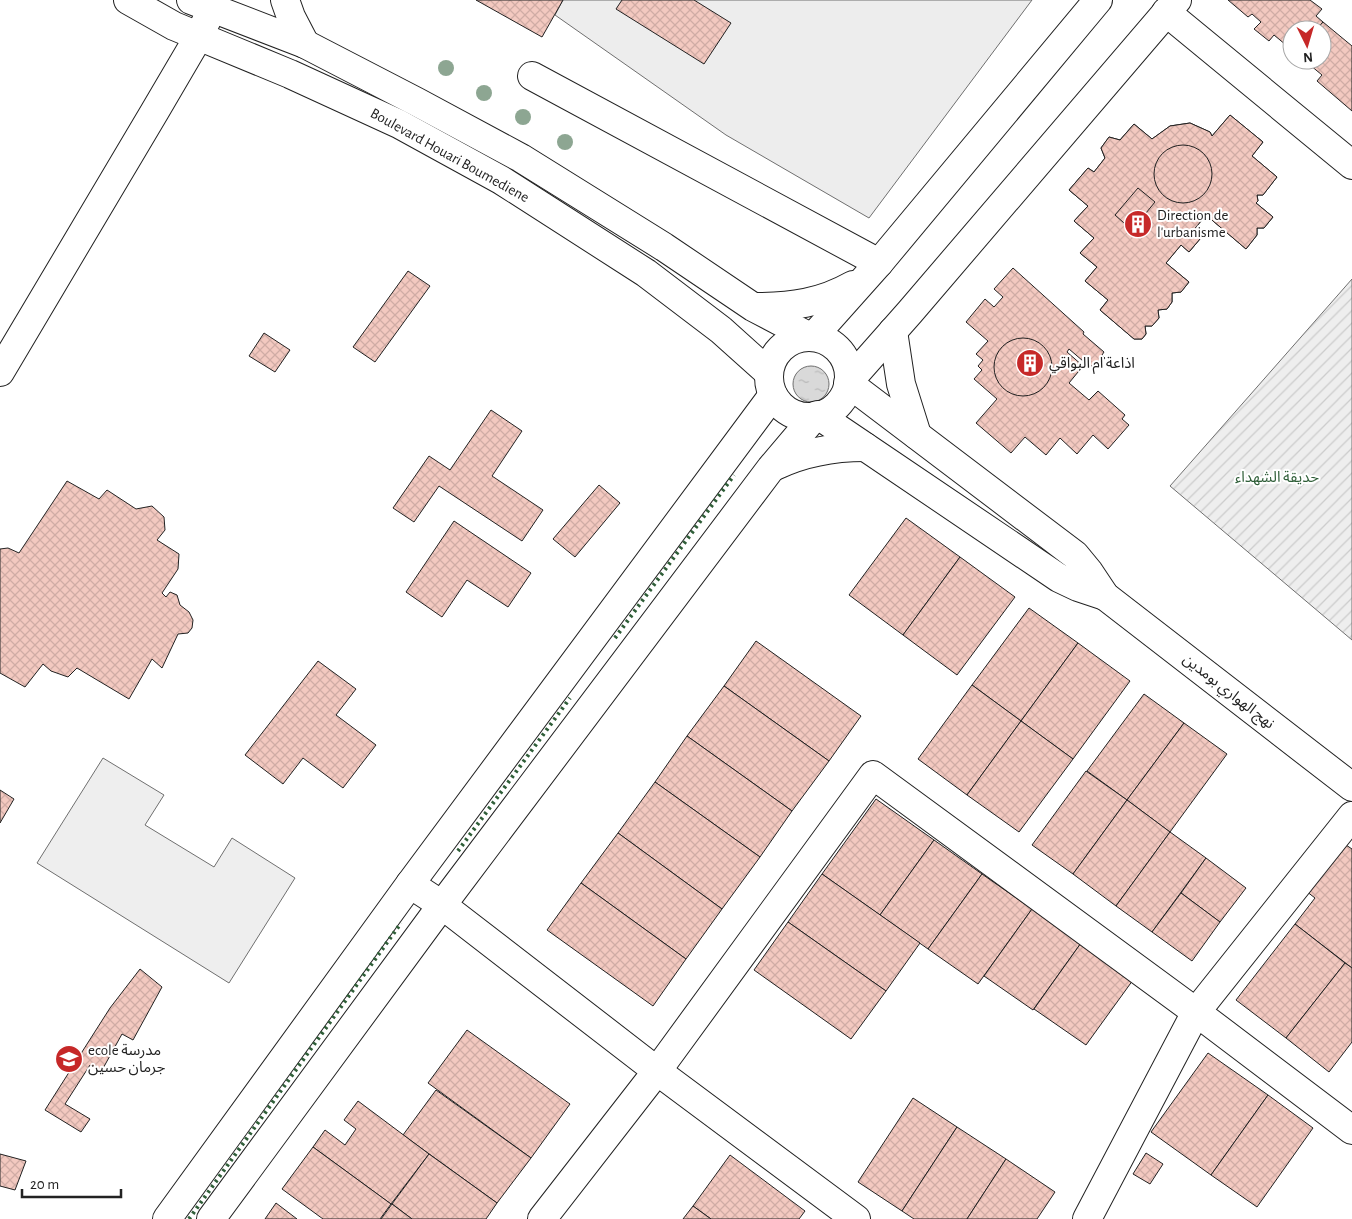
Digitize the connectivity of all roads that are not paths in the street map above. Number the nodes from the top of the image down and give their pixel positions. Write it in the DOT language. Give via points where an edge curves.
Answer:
graph roads {
  1 [pos="128,0"];
  2 [pos="284,0"];
  3 [pos="1098,0"];
  4 [pos="210,2"];
  5 [pos="1172,6"];
  6 [pos="199,36"];
  7 [pos="305,44"];
  8 [pos="532,76"];
  9 [pos="1352,165"];
  10 [pos="871,271"];
  11 [pos="753,307"];
  12 [pos="893,331"];
  13 [pos="812,337"];
  14 [pos="0,372"];
  15 [pos="848,382"];
  16 [pos="771,384"];
  17 [pos="817,415"];
  18 [pos="916,435"];
  19 [pos="865,447"];
  20 [pos="771,468"];
  21 [pos="1105,596"];
  22 [pos="1352,787"];
  23 [pos="1352,816"];
  24 [pos="410,884"];
  25 [pos="442,905"];
  26 [pos="1196,1012"];
  27 [pos="657,1072"];
  28 [pos="1352,1130"];
  29 [pos="851,1218"];
  30 [pos="167,1219"];
  31 [pos="211,1219"];
  32 [pos="542,1219"];
  33 [pos="1087,1219"];
  1 -- 6 [label="main road, Boulevard Houari Boumediene"];
  2 -- 7 [label="main road"];
  3 -- 10 [label="main road"];
  4 -- 6 [label="main road"];
  4 -- 7 [label="main road, Boulevard Houari Boumediene"];
  5 -- 9 [label="main road"];
  5 -- 12 [label="main road"];
  6 -- 14 [label="main road"];
  6 -- 16 [label="main road, Boulevard Houari Boumediene" via="399,124 501,180 646,273 721,330"];
  7 -- 11 [label="main road, Boulevard Houari Boumediene" via="521,158"];
  8 -- 10 [label="main road"];
  10 -- 11 [label="main road" via="838,294 811,303"];
  10 -- 13 [label="main road"];
  11 -- 13 [label="main road, Boulevard Houari Boumediene"];
  12 -- 15 [label="main road"];
  12 -- 18 [label="main road" via="901,384"];
  13 -- 15 [label="main road" via="833,345 840,352 845,361"];
  13 -- 16 [label="main road" via="800,338 782,347 776,354"];
  15 -- 17 [label="main road" via="838,404"];
  15 -- 18 [label="main road"];
  16 -- 17 [label="main road" via="779,403 795,414"];
  16 -- 24 [label="main road"];
  17 -- 19 [label="main road"];
  17 -- 20 [label="main road"];
  18 -- 21 [label="main road" via="1075,555"];
  19 -- 20 [label="main road" via="826,449 789,459"];
  19 -- 21 [label="main road" via="1059,578"];
  20 -- 25 [label="main road"];
  21 -- 22 [label="main road, نهج الهواري بومدين"];
  23 -- 26 [label="main road"];
  24 -- 25 [label="main road"];
  24 -- 30 [label="main road"];
  25 -- 27 [label="main road"];
  25 -- 31 [label="main road"];
  26 -- 27 [label="main road" via="873,775"];
  26 -- 28 [label="main road"];
  26 -- 33 [label="main road"];
  27 -- 29 [label="main road"];
  27 -- 32 [label="main road"];
}
